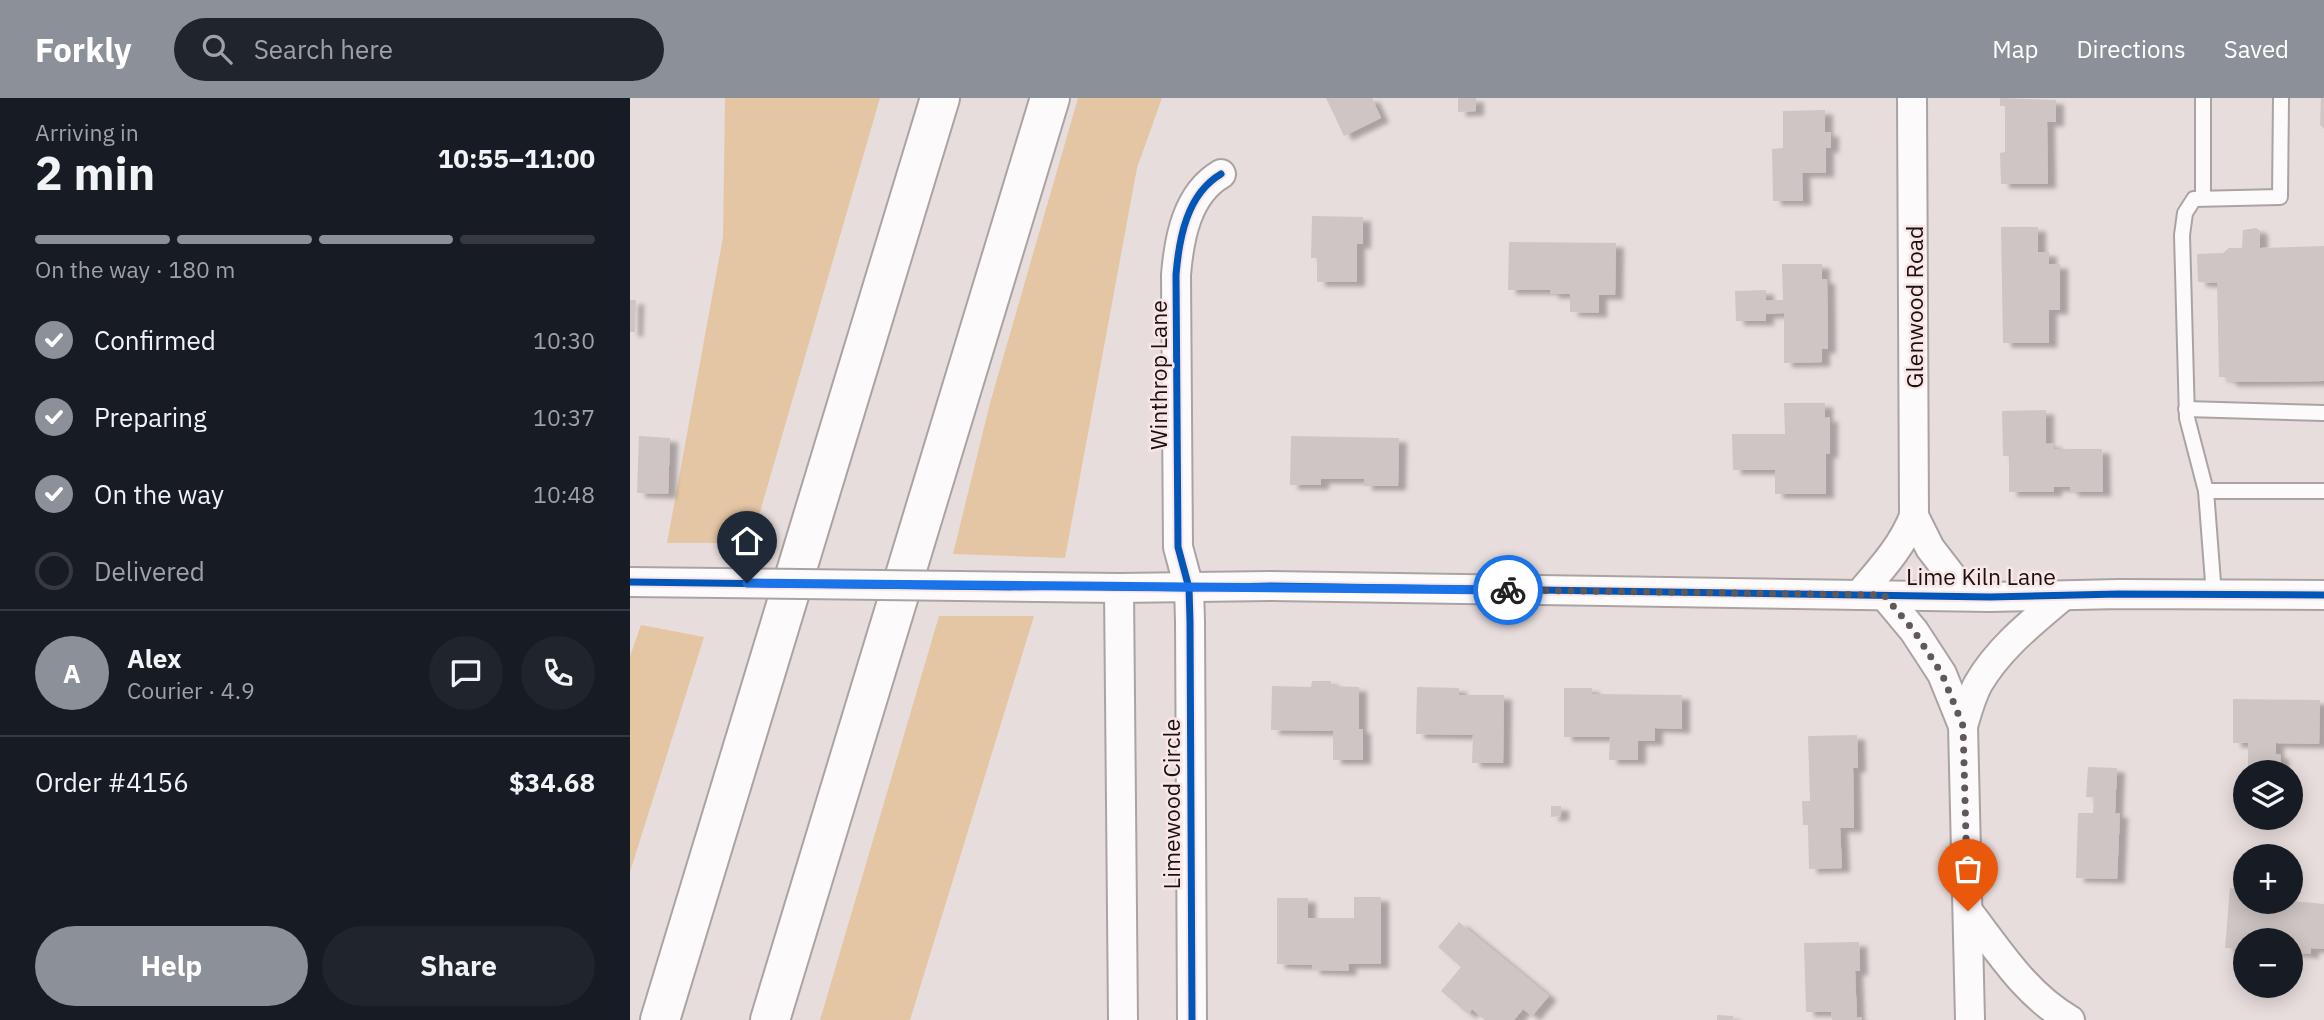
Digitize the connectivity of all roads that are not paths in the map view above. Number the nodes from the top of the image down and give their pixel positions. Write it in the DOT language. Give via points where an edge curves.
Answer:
graph roads {
  1 [pos="940,98"];
  2 [pos="1050,98"];
  3 [pos="1912,98"];
  4 [pos="2203,98"];
  5 [pos="2281,98"];
  6 [pos="1220,174"];
  7 [pos="2203,198"];
  8 [pos="2186,409"];
  9 [pos="2324,413"];
  10 [pos="2206,491"];
  11 [pos="2324,491"];
  12 [pos="1914,516"];
  13 [pos="630,582"];
  14 [pos="1119,588"];
  15 [pos="1189,588"];
  16 [pos="1872,595"];
  17 [pos="2214,595"];
  18 [pos="2324,595"];
  19 [pos="1966,596"];
  20 [pos="2063,596"];
  21 [pos="1963,726"];
  22 [pos="1968,911"];
  23 [pos="660,1020"];
  24 [pos="770,1020"];
  25 [pos="1123,1020"];
  26 [pos="1192,1020"];
  27 [pos="1970,1020"];
  28 [pos="2070,1020"];
  1 -- 23 [label="highway"];
  2 -- 24 [label="highway"];
  3 -- 12 [label="street, Glenwood Road"];
  4 -- 7 [label="lane"];
  5 -- 7 [label="lane" via="2280,197"];
  6 -- 15 [label="street, Winthrop Lane" via="1197,194 1178,251 1178,547"];
  7 -- 8 [label="lane" via="2194,199 2185,213 2182,235"];
  8 -- 9 [label="lane"];
  8 -- 10 [label="lane"];
  10 -- 11 [label="lane"];
  10 -- 17 [label="lane"];
  12 -- 16 [label="street, Glenwood Road"];
  12 -- 19 [label="street, Glenwood Road" via="1930,548"];
  13 -- 14 [label="street, Lime Kiln Lane, bridge"];
  14 -- 15 [label="street, Lime Kiln Lane"];
  14 -- 25 [label="street"];
  15 -- 16 [label="street, Lime Kiln Lane"];
  15 -- 26 [label="street, Limewood Circle"];
  16 -- 19 [label="street, Lime Kiln Lane"];
  16 -- 21 [label="street" via="1914,631 1942,674"];
  17 -- 18 [label="street, Lime Kiln Lane"];
  17 -- 20 [label="street, Lime Kiln Lane"];
  19 -- 20 [label="street, Lime Kiln Lane"];
  20 -- 21 [label="street" via="2014,638 1992,665 1977,687"];
  21 -- 22 [label="street"];
  22 -- 27 [label="street"];
  22 -- 28 [label="street" via="2028,988"];
}
